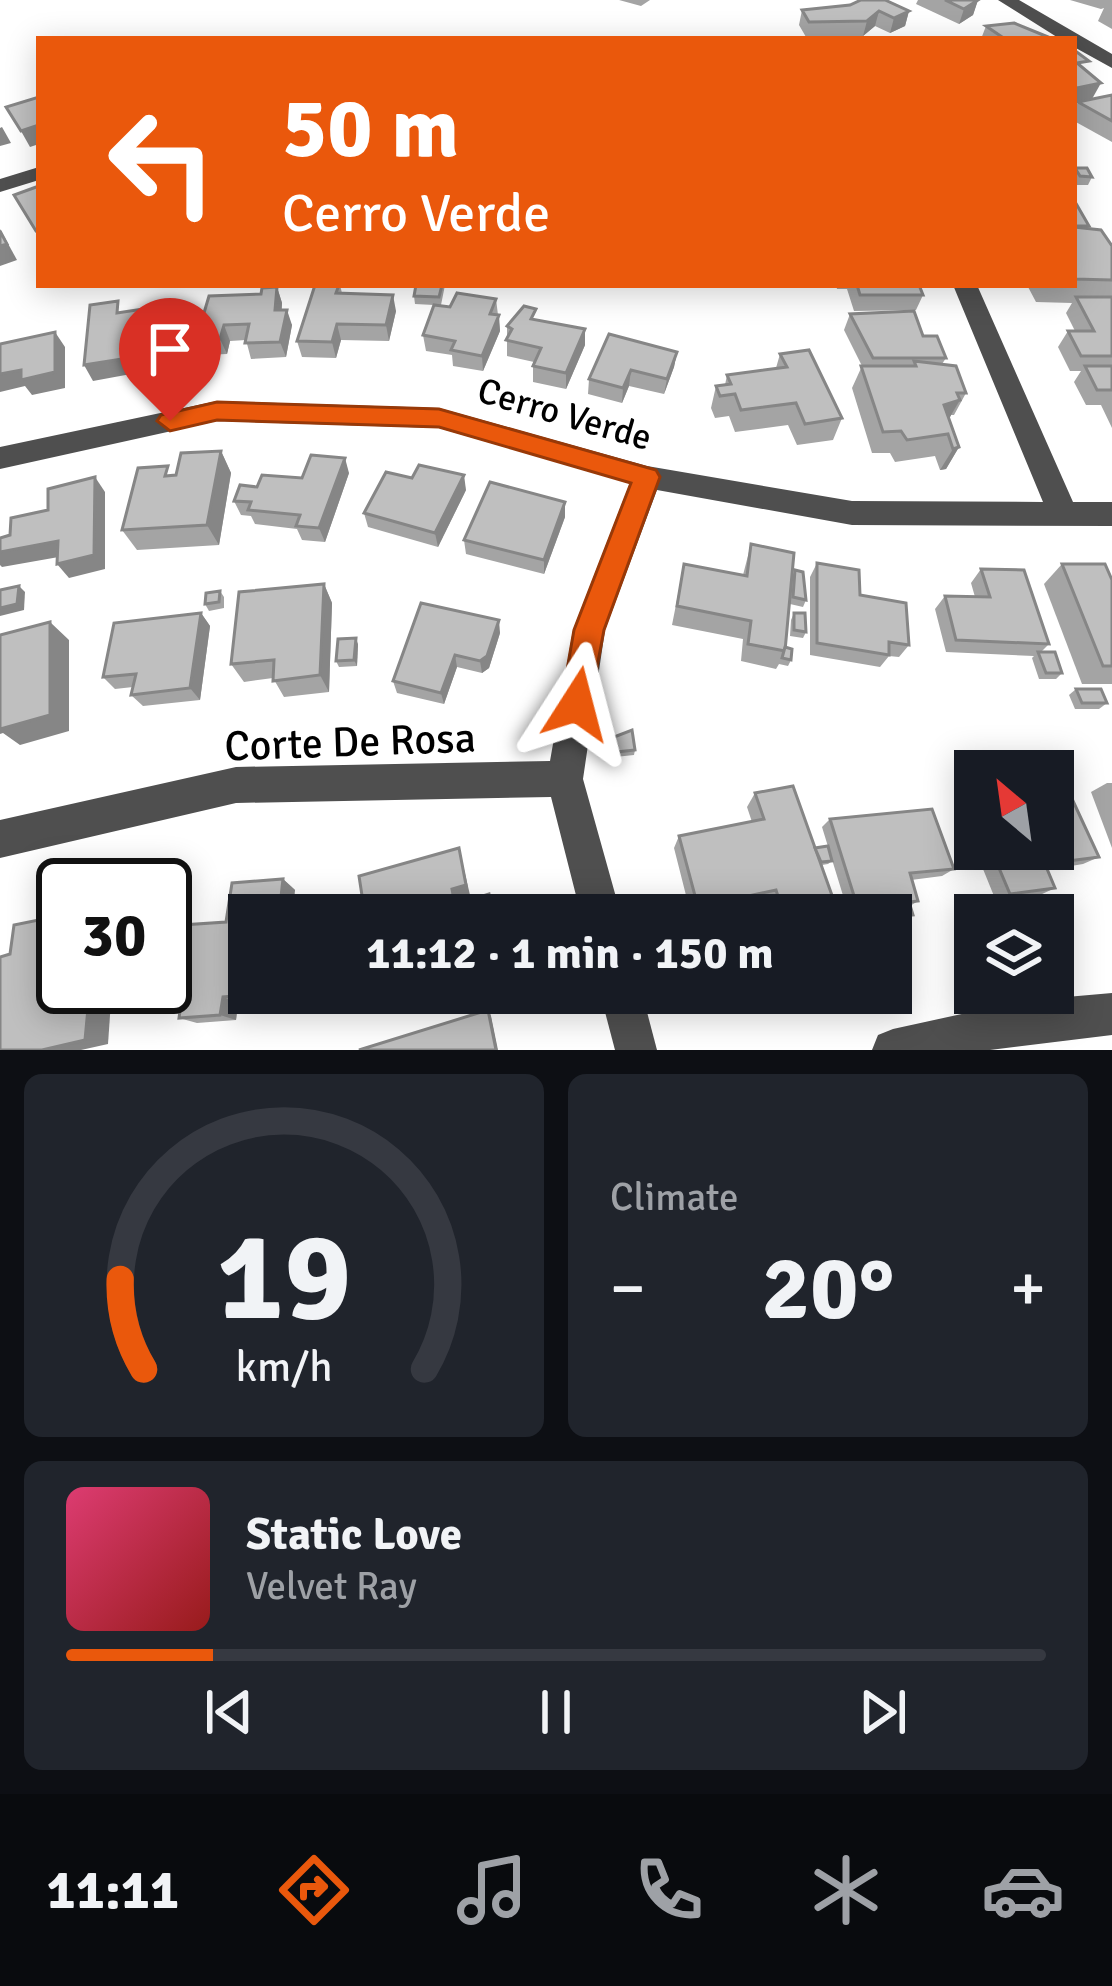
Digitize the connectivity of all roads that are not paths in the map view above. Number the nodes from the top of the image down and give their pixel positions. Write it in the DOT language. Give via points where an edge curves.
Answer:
graph roads {
  1 [pos="1006,0"];
  2 [pos="1068,36"];
  3 [pos="1077,42"];
  4 [pos="1112,62"];
  5 [pos="36,174"];
  6 [pos="0,186"];
  7 [pos="966,288"];
  8 [pos="0,458"];
  9 [pos="646,477"];
  10 [pos="1063,513"];
  11 [pos="1112,514"];
  12 [pos="565,779"];
  13 [pos="0,838"];
  14 [pos="595,894"];
  15 [pos="627,1014"];
  16 [pos="1112,1014"];
  17 [pos="637,1050"];
  18 [pos="893,1050"];
  1 -- 2 [label="street"];
  3 -- 4 [label="street"];
  5 -- 6 [label="street"];
  7 -- 10 [label="street"];
  8 -- 9 [label="street, Cerro Verde" via="217,411 439,418"];
  9 -- 10 [label="street, Cerro Verde" via="852,513"];
  9 -- 12 [label="street" via="589,630"];
  10 -- 11 [label="street, Cerro Verde"];
  12 -- 13 [label="street, Corte De Rosa" via="236,784"];
  12 -- 14 [label="street"];
  15 -- 17 [label="street"];
  16 -- 18 [label="street" via="1021,1022"];
}
